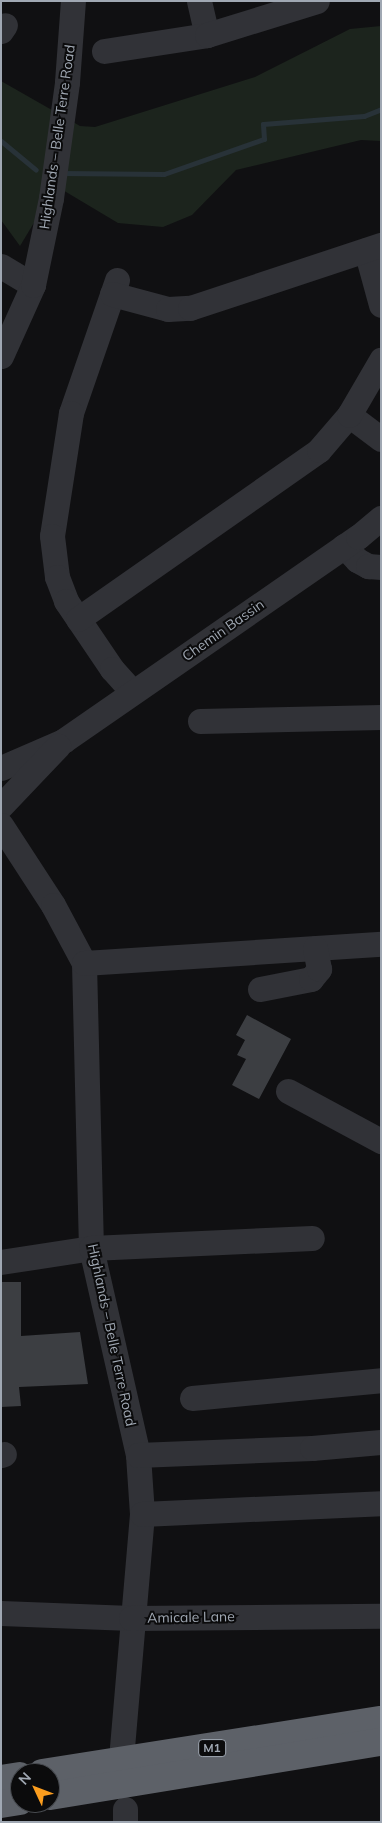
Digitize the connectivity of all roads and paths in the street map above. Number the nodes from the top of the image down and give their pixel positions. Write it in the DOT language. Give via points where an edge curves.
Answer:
graph roads {
  1 [pos="73,1"];
  2 [pos="199,1"];
  3 [pos="317,1"];
  4 [pos="207,35"];
  5 [pos="104,51"];
  6 [pos="373,247"];
  7 [pos="1,266"];
  8 [pos="33,285"];
  9 [pos="381,305"];
  10 [pos="1,356"];
  11 [pos="381,360"];
  12 [pos="349,415"];
  13 [pos="381,439"];
  14 [pos="379,524"];
  15 [pos="344,546"];
  16 [pos="381,567"];
  17 [pos="78,619"];
  18 [pos="133,692"];
  19 [pos="381,717"];
  20 [pos="200,721"];
  21 [pos="63,741"];
  22 [pos="1,768"];
  23 [pos="1,806"];
  24 [pos="1,825"];
  25 [pos="381,944"];
  26 [pos="315,948"];
  27 [pos="84,962"];
  28 [pos="260,989"];
  29 [pos="288,1091"];
  30 [pos="381,1141"];
  31 [pos="312,1238"];
  32 [pos="90,1248"];
  33 [pos="1,1262"];
  34 [pos="381,1380"];
  35 [pos="192,1398"];
  36 [pos="381,1442"];
  37 [pos="138,1454"];
  38 [pos="381,1503"];
  39 [pos="142,1514"];
  40 [pos="1,1613"];
  41 [pos="381,1616"];
  42 [pos="130,1618"];
  43 [pos="381,1720"];
  44 [pos="381,1742"];
  45 [pos="122,1747"];
  46 [pos="60,1770"];
  47 [pos="60,1794"];
  1 -- 8 [label="street, Highlands – Belle Terre Road" via="52,198"];
  2 -- 4 [label="street"];
  3 -- 4 [label="street"];
  4 -- 5 [label="street"];
  6 -- 9 [label="street"];
  6 -- 17 [label="street" via="190,308 168,309 114,287 71,413 52,536 58,577 66,601"];
  7 -- 8 [label="street"];
  8 -- 10 [label="street, Highlands – Belle Terre Road"];
  11 -- 12 [label="street"];
  12 -- 13 [label="street"];
  12 -- 17 [label="street" via="319,450"];
  14 -- 15 [label="street, Chemin Bassin"];
  15 -- 16 [label="street" via="368,566"];
  15 -- 18 [label="street, Chemin Bassin"];
  17 -- 18 [label="street" via="112,669"];
  18 -- 21 [label="street, Chemin Bassin"];
  19 -- 20 [label="street"];
  21 -- 22 [label="street"];
  21 -- 23 [label="street"];
  24 -- 27 [label="street, Highlands – Belle Terre Road" via="53,905"];
  25 -- 26 [label="street"];
  26 -- 27 [label="street"];
  26 -- 28 [label="street" via="318,969 311,979"];
  27 -- 32 [label="street, Highlands – Belle Terre Road"];
  29 -- 30 [label="street"];
  31 -- 32 [label="street"];
  32 -- 33 [label="street"];
  32 -- 37 [label="street, Highlands – Belle Terre Road"];
  34 -- 35 [label="street"];
  36 -- 37 [label="street" via="312,1448"];
  37 -- 39 [label="street, Highlands – Belle Terre Road"];
  38 -- 39 [label="street"];
  39 -- 42 [label="street, Highlands – Belle Terre Road"];
  40 -- 42 [label="street, Amicale Lane"];
  41 -- 42 [label="street, Amicale Lane"];
  42 -- 45 [label="street, Highlands – Belle Terre Road"];
  43 -- 46 [label="highway, M1"];
  44 -- 47 [label="highway, M1"];
}
